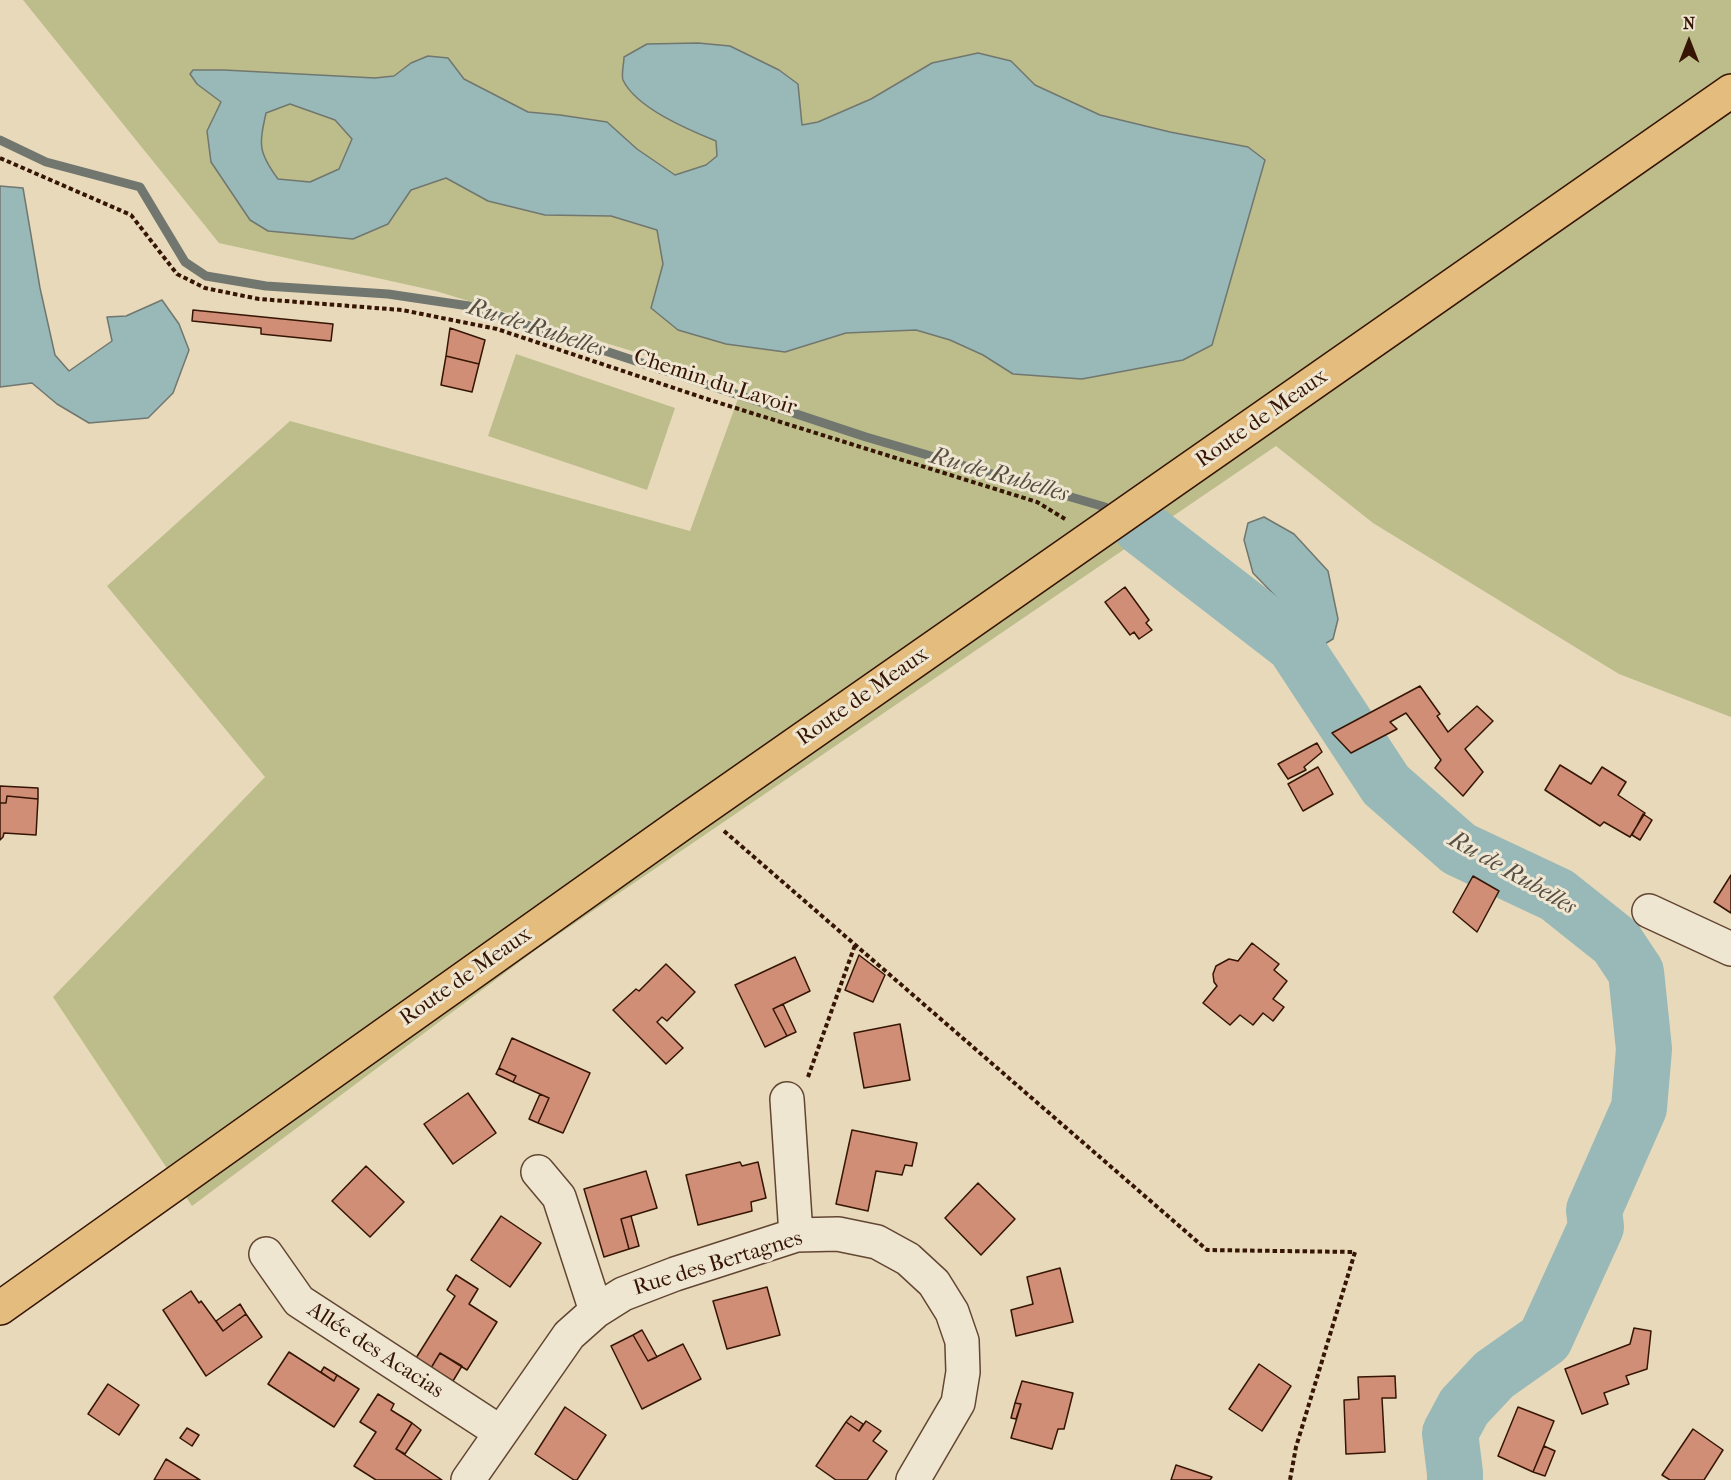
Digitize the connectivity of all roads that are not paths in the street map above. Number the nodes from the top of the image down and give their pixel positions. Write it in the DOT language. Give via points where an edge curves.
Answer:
graph roads {
  1 [pos="1731,92"];
  2 [pos="1649,911"];
  3 [pos="1731,949"];
  4 [pos="787,1099"];
  5 [pos="538,1172"];
  6 [pos="796,1235"];
  7 [pos="266,1254"];
  8 [pos="0,1308"];
  9 [pos="596,1311"];
  10 [pos="500,1432"];
  11 [pos="468,1480"];
  12 [pos="913,1480"];
  1 -- 8 [label="main road, Route de Meaux" via="701,810"];
  2 -- 3 [label="street"];
  4 -- 6 [label="street"];
  5 -- 9 [label="street" via="559,1197"];
  6 -- 9 [label="street, Rue des Bertagnes" via="675,1274 623,1294"];
  6 -- 12 [label="street, Rue des Bertagnes" via="838,1234 878,1242 908,1258 934,1283 952,1312 962,1341 958,1403"];
  7 -- 10 [label="street, Allée des Acacias" via="299,1301"];
  9 -- 10 [label="street, Rue des Bertagnes" via="569,1335"];
  10 -- 11 [label="street, Rue des Bertagnes"];
}
